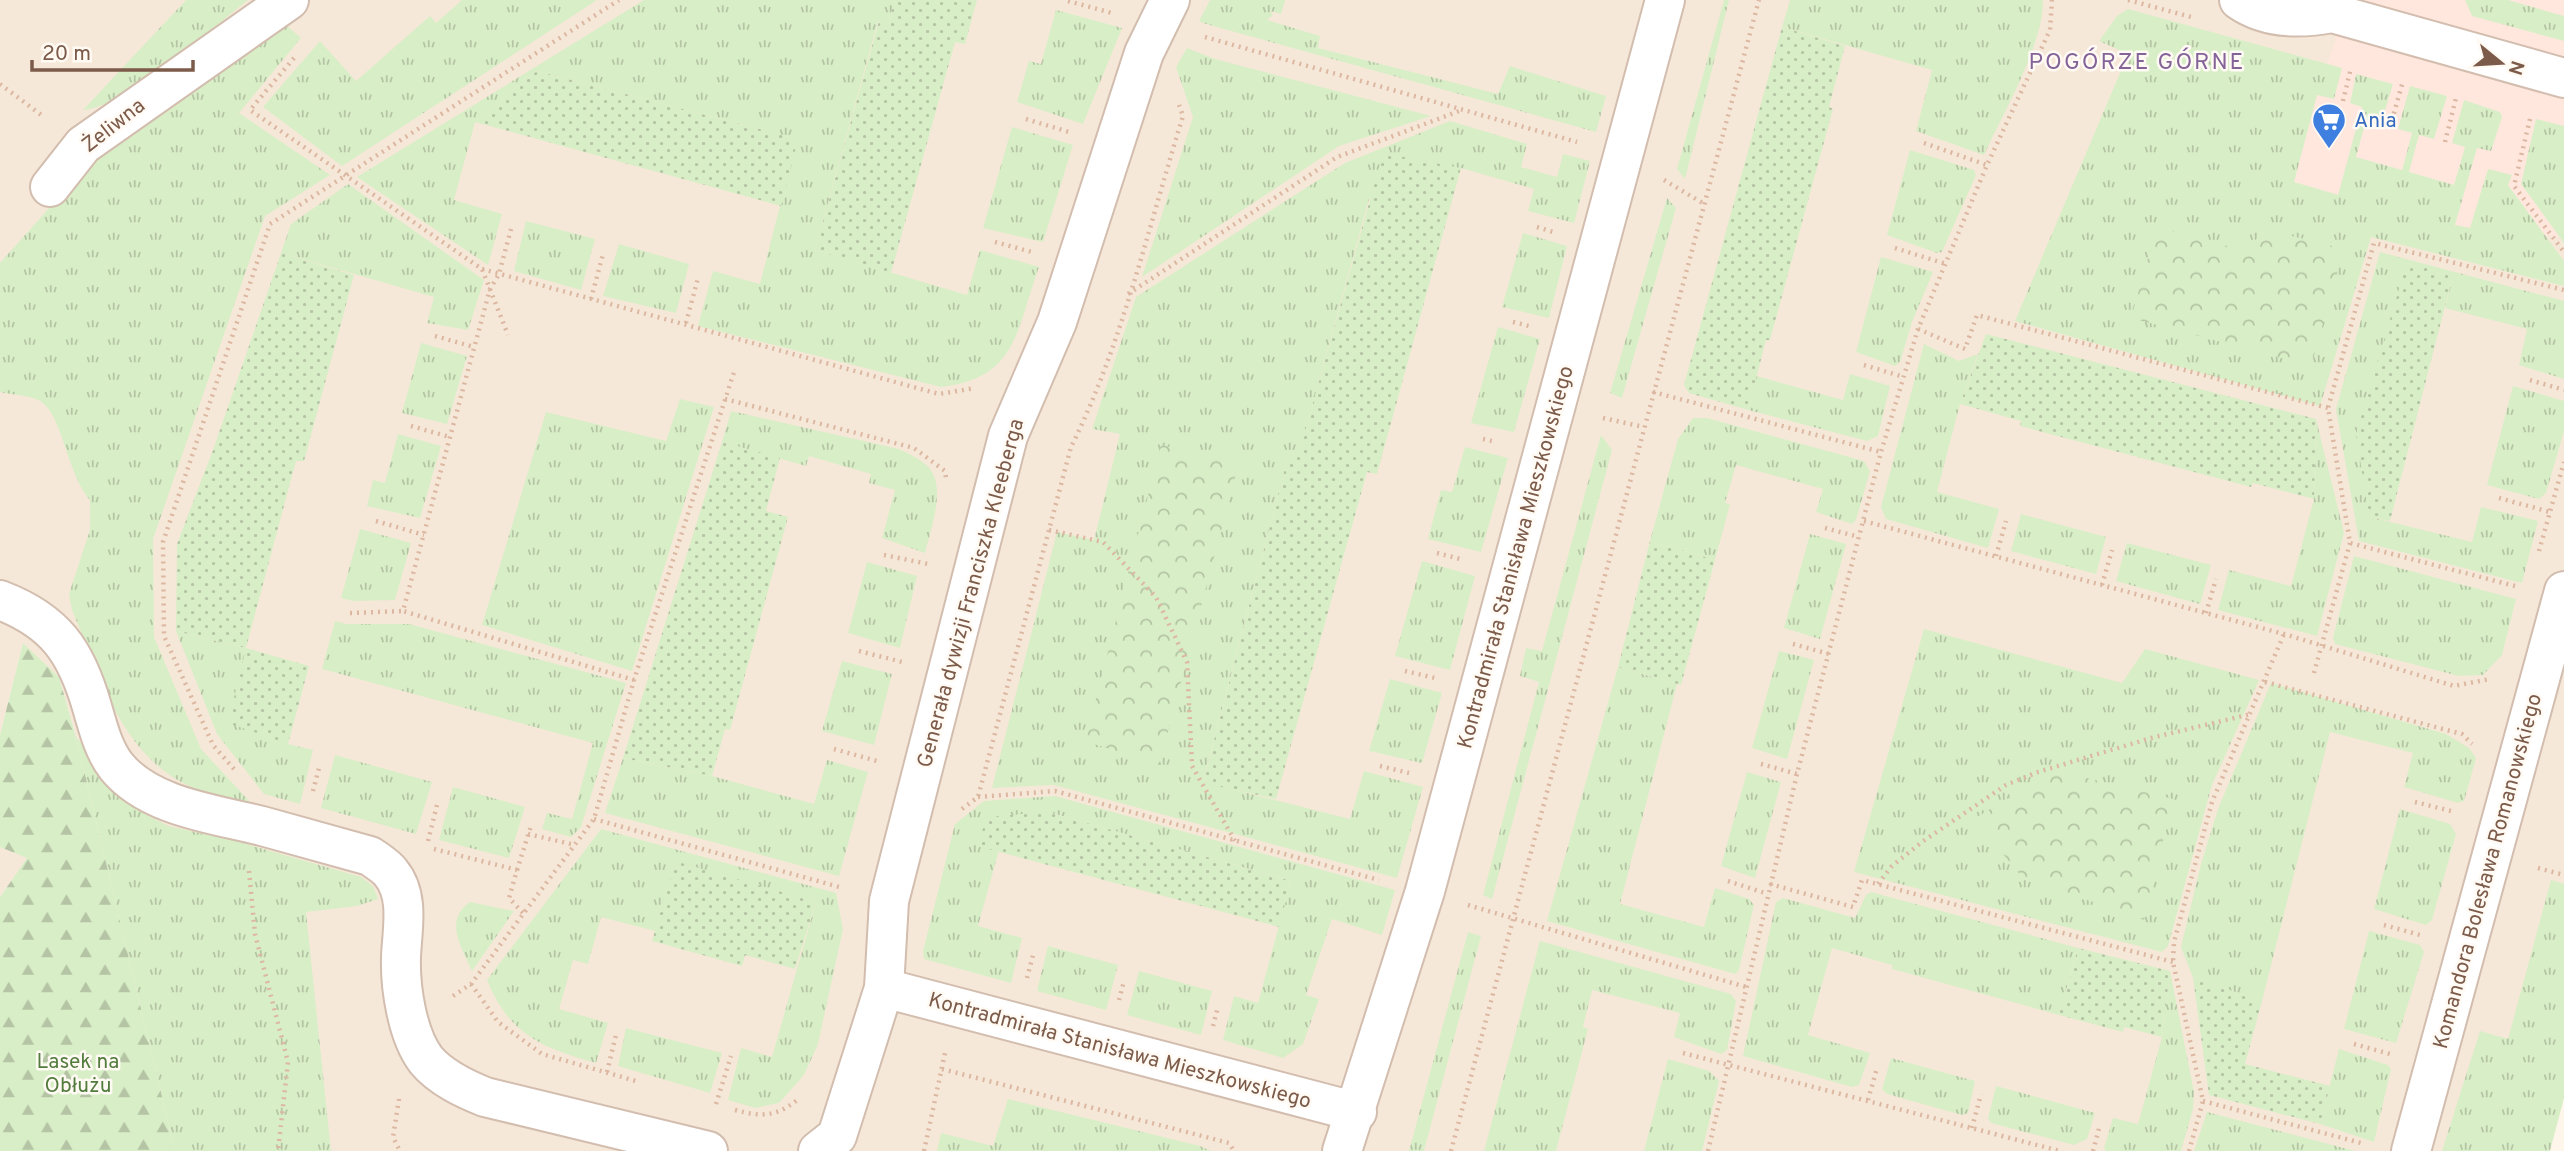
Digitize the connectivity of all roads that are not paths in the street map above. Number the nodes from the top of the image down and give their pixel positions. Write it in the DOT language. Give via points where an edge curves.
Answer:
graph roads {
  1 [pos="1170,0"];
  2 [pos="1665,0"];
  3 [pos="2239,0"];
  4 [pos="286,2"];
  5 [pos="2564,78"];
  6 [pos="50,187"];
  7 [pos="2564,591"];
  8 [pos="0,600"];
  9 [pos="884,988"];
  10 [pos="1357,1112"];
  11 [pos="708,1151"];
  12 [pos="818,1151"];
  13 [pos="1342,1151"];
  14 [pos="2411,1151"];
  1 -- 9 [label="street, Generała dywizji Franciszka Kleeberga" via="1144,52 1057,322 1008,436 889,901"];
  2 -- 10 [label="street, Kontradmirała Stanisława Mieszkowskiego" via="1425,891"];
  3 -- 5 [label="street" via="2302,19 2332,13"];
  4 -- 6 [label="street, Żeliwna" via="83,145"];
  7 -- 14 [label="street, Komandora Bolesława Romanowskiego"];
  8 -- 11 [label="street" via="29,611 59,635 84,679 101,738 117,766 145,790 177,804 370,856 391,873 400,891 404,923 401,959 411,1022 426,1060 458,1086 485,1097"];
  9 -- 10 [label="street, Kontradmirała Stanisława Mieszkowskiego"];
  9 -- 12 [label="street, Generała dywizji Franciszka Kleeberga" via="837,1136"];
  10 -- 13 [label="street, Kontradmirała Stanisława Mieszkowskiego"];
}
